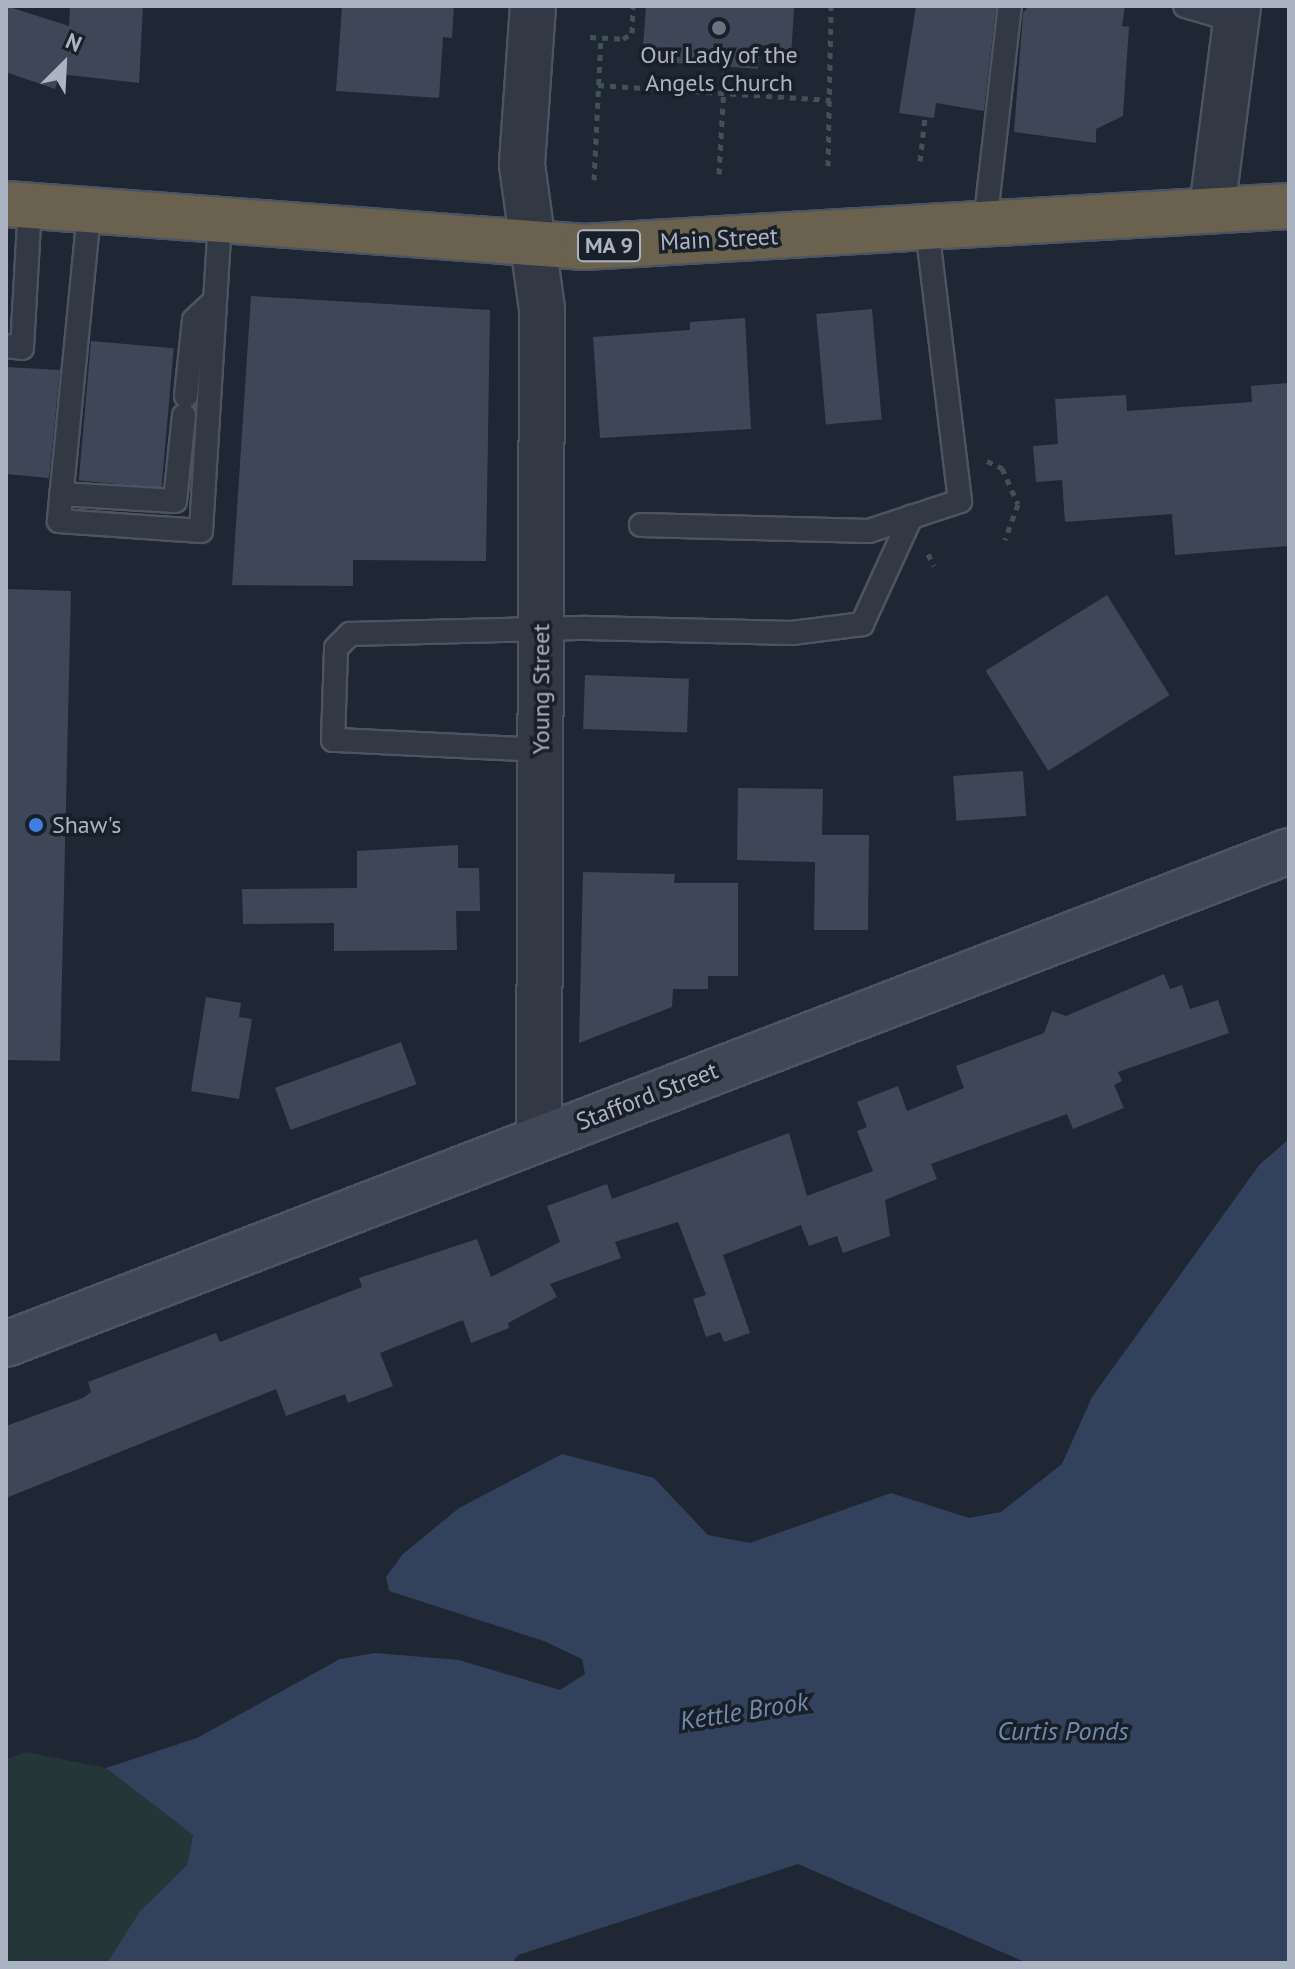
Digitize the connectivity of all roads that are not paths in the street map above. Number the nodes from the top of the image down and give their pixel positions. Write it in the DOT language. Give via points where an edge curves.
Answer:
graph roads {
  1 [pos="533,6"];
  2 [pos="1010,6"];
  3 [pos="1185,6"];
  4 [pos="1237,14"];
  5 [pos="18,205"];
  6 [pos="1289,206"];
  7 [pos="1212,209"];
  8 [pos="89,213"];
  9 [pos="220,224"];
  10 [pos="985,224"];
  11 [pos="927,227"];
  12 [pos="535,242"];
  13 [pos="213,302"];
  14 [pos="6,346"];
  15 [pos="61,494"];
  16 [pos="911,517"];
  17 [pos="641,525"];
  18 [pos="541,629"];
  19 [pos="541,750"];
  20 [pos="1289,851"];
  21 [pos="539,1137"];
  22 [pos="6,1344"];
  1 -- 12 [label="street, Young Street" via="522,165"];
  2 -- 10 [label="lane"];
  3 -- 4 [label="lane"];
  4 -- 7 [label="street"];
  5 -- 8 [label="highway, Main Street / MA 9"];
  5 -- 14 [label="lane" via="22,348"];
  6 -- 7 [label="highway, Main Street / MA 9"];
  7 -- 10 [label="highway, Main Street / MA 9"];
  8 -- 9 [label="highway, Main Street / MA 9"];
  8 -- 15 [label="lane"];
  9 -- 12 [label="highway, Main Street / MA 9"];
  9 -- 13 [label="lane"];
  10 -- 11 [label="highway, Main Street / MA 9"];
  11 -- 12 [label="highway, Main Street / MA 9" via="584,247"];
  11 -- 16 [label="lane" via="960,501"];
  12 -- 18 [label="street, Young Street" via="542,310"];
  13 -- 15 [label="lane" via="194,320 175,501"];
  13 -- 15 [label="lane" via="201,531 59,521"];
  16 -- 17 [label="lane" via="869,531"];
  16 -- 18 [label="lane" via="862,624 792,633"];
  18 -- 19 [label="street, Young Street"];
  18 -- 19 [label="lane" via="350,634 336,648 329,723 333,740"];
  19 -- 21 [label="street, Young Street"];
  20 -- 21 [label="main road, Stafford Street"];
  21 -- 22 [label="main road, Stafford Street"];
}
